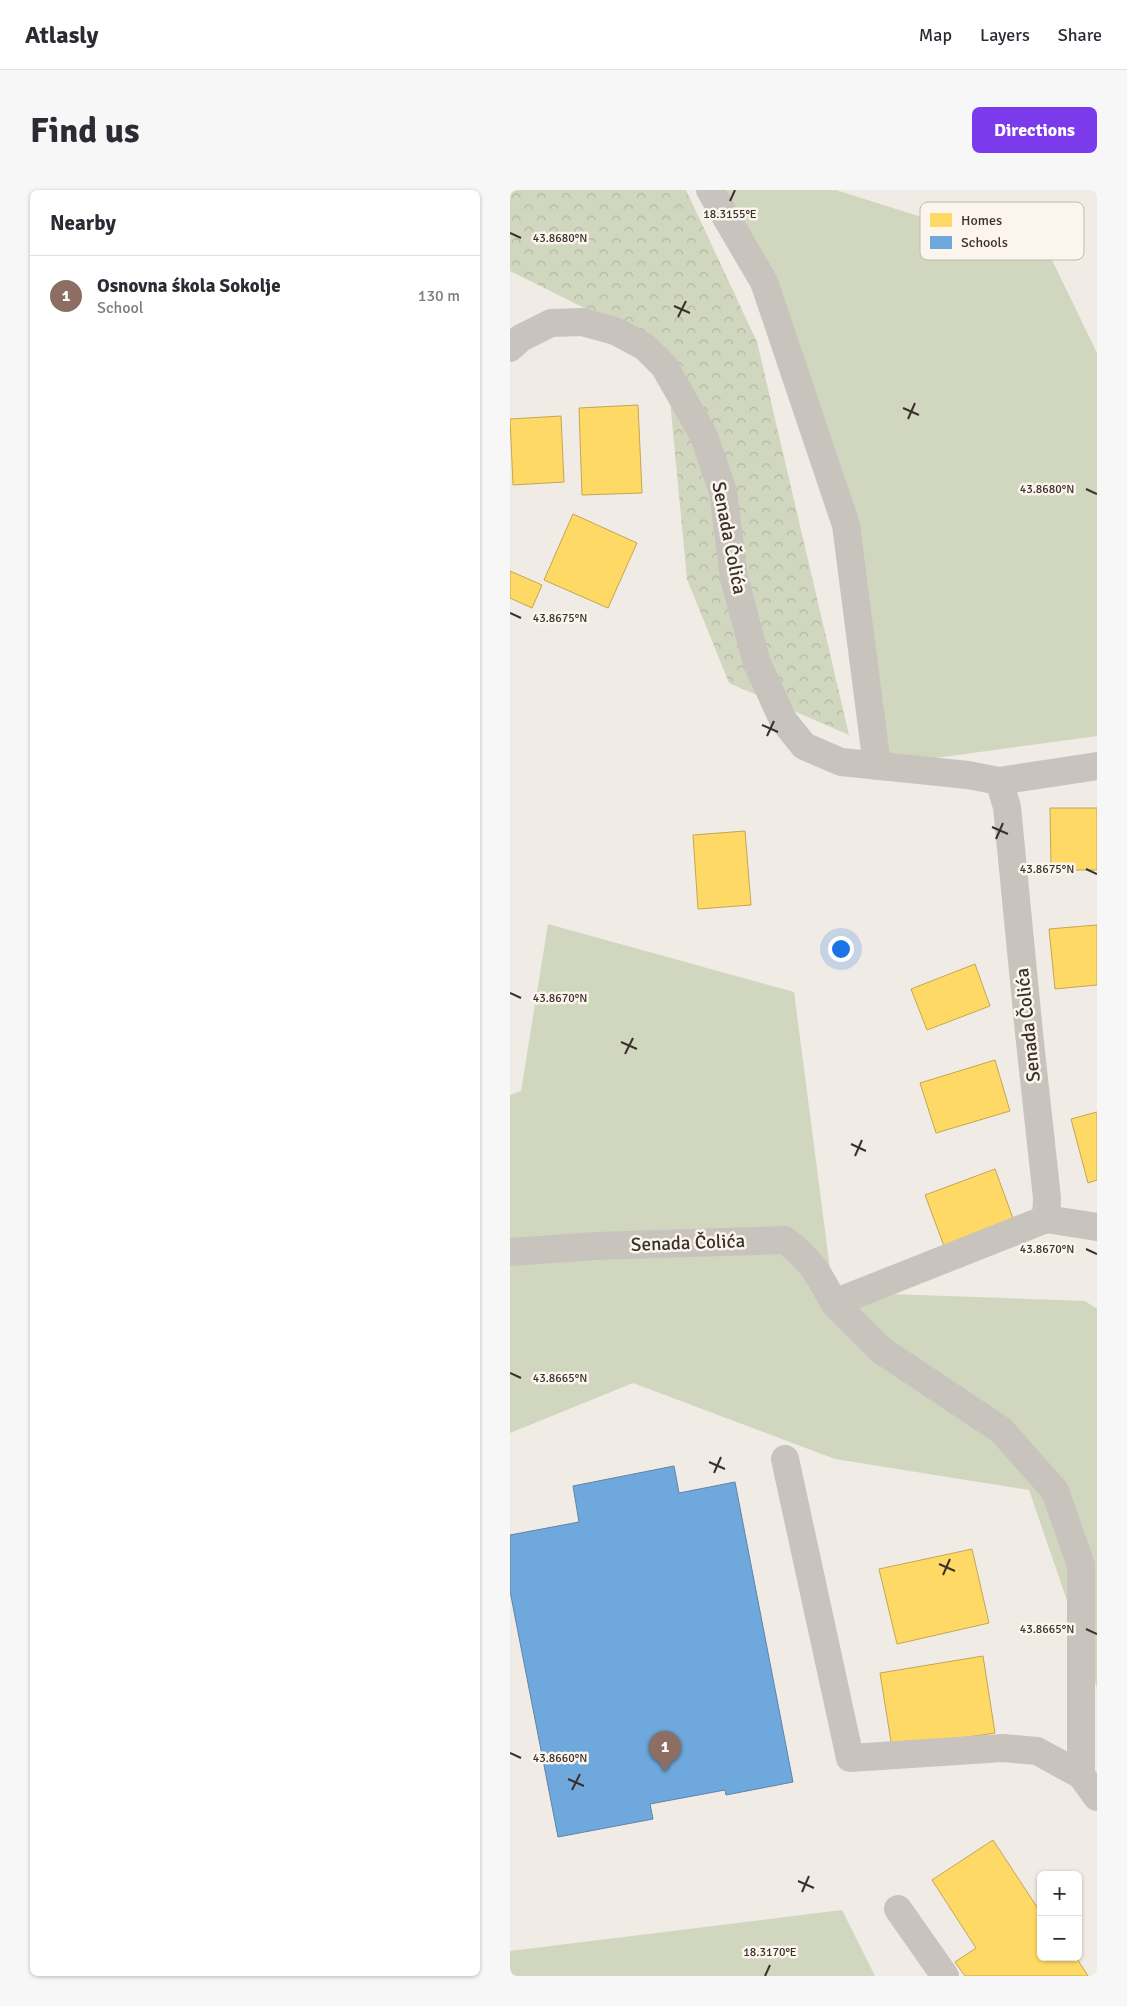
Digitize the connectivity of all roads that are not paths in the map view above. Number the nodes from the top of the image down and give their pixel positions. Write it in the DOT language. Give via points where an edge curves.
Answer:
graph roads {
  1 [pos="710,190"];
  2 [pos="510,348"];
  3 [pos="878,766"];
  4 [pos="1097,766"];
  5 [pos="999,781"];
  6 [pos="1046,1219"];
  7 [pos="1097,1227"];
  8 [pos="510,1252"];
  9 [pos="834,1303"];
  10 [pos="785,1459"];
  11 [pos="1081,1775"];
  12 [pos="1097,1797"];
  13 [pos="898,1909"];
  14 [pos="945,1976"];
  1 -- 3 [label="street" via="764,282 846,525"];
  2 -- 3 [label="street, Senada Čolića" via="521,338 551,323 582,322 616,331 645,348 664,366 703,434 723,491 734,578 757,664 783,720 804,746 841,762"];
  3 -- 5 [label="street, Senada Čolića" via="968,774"];
  4 -- 5 [label="street, Senada Čolića"];
  5 -- 6 [label="street, Senada Čolića" via="1007,807 1028,1033 1048,1198"];
  6 -- 7 [label="street"];
  6 -- 9 [label="street"];
  8 -- 9 [label="street, Senada Čolića" via="785,1240 816,1269"];
  9 -- 11 [label="street, Senada Čolića" via="881,1350 1001,1430 1056,1491 1081,1565"];
  10 -- 11 [label="street" via="850,1758 1003,1748 1038,1751"];
  11 -- 12 [label="street"];
  13 -- 14 [label="street"];
}
